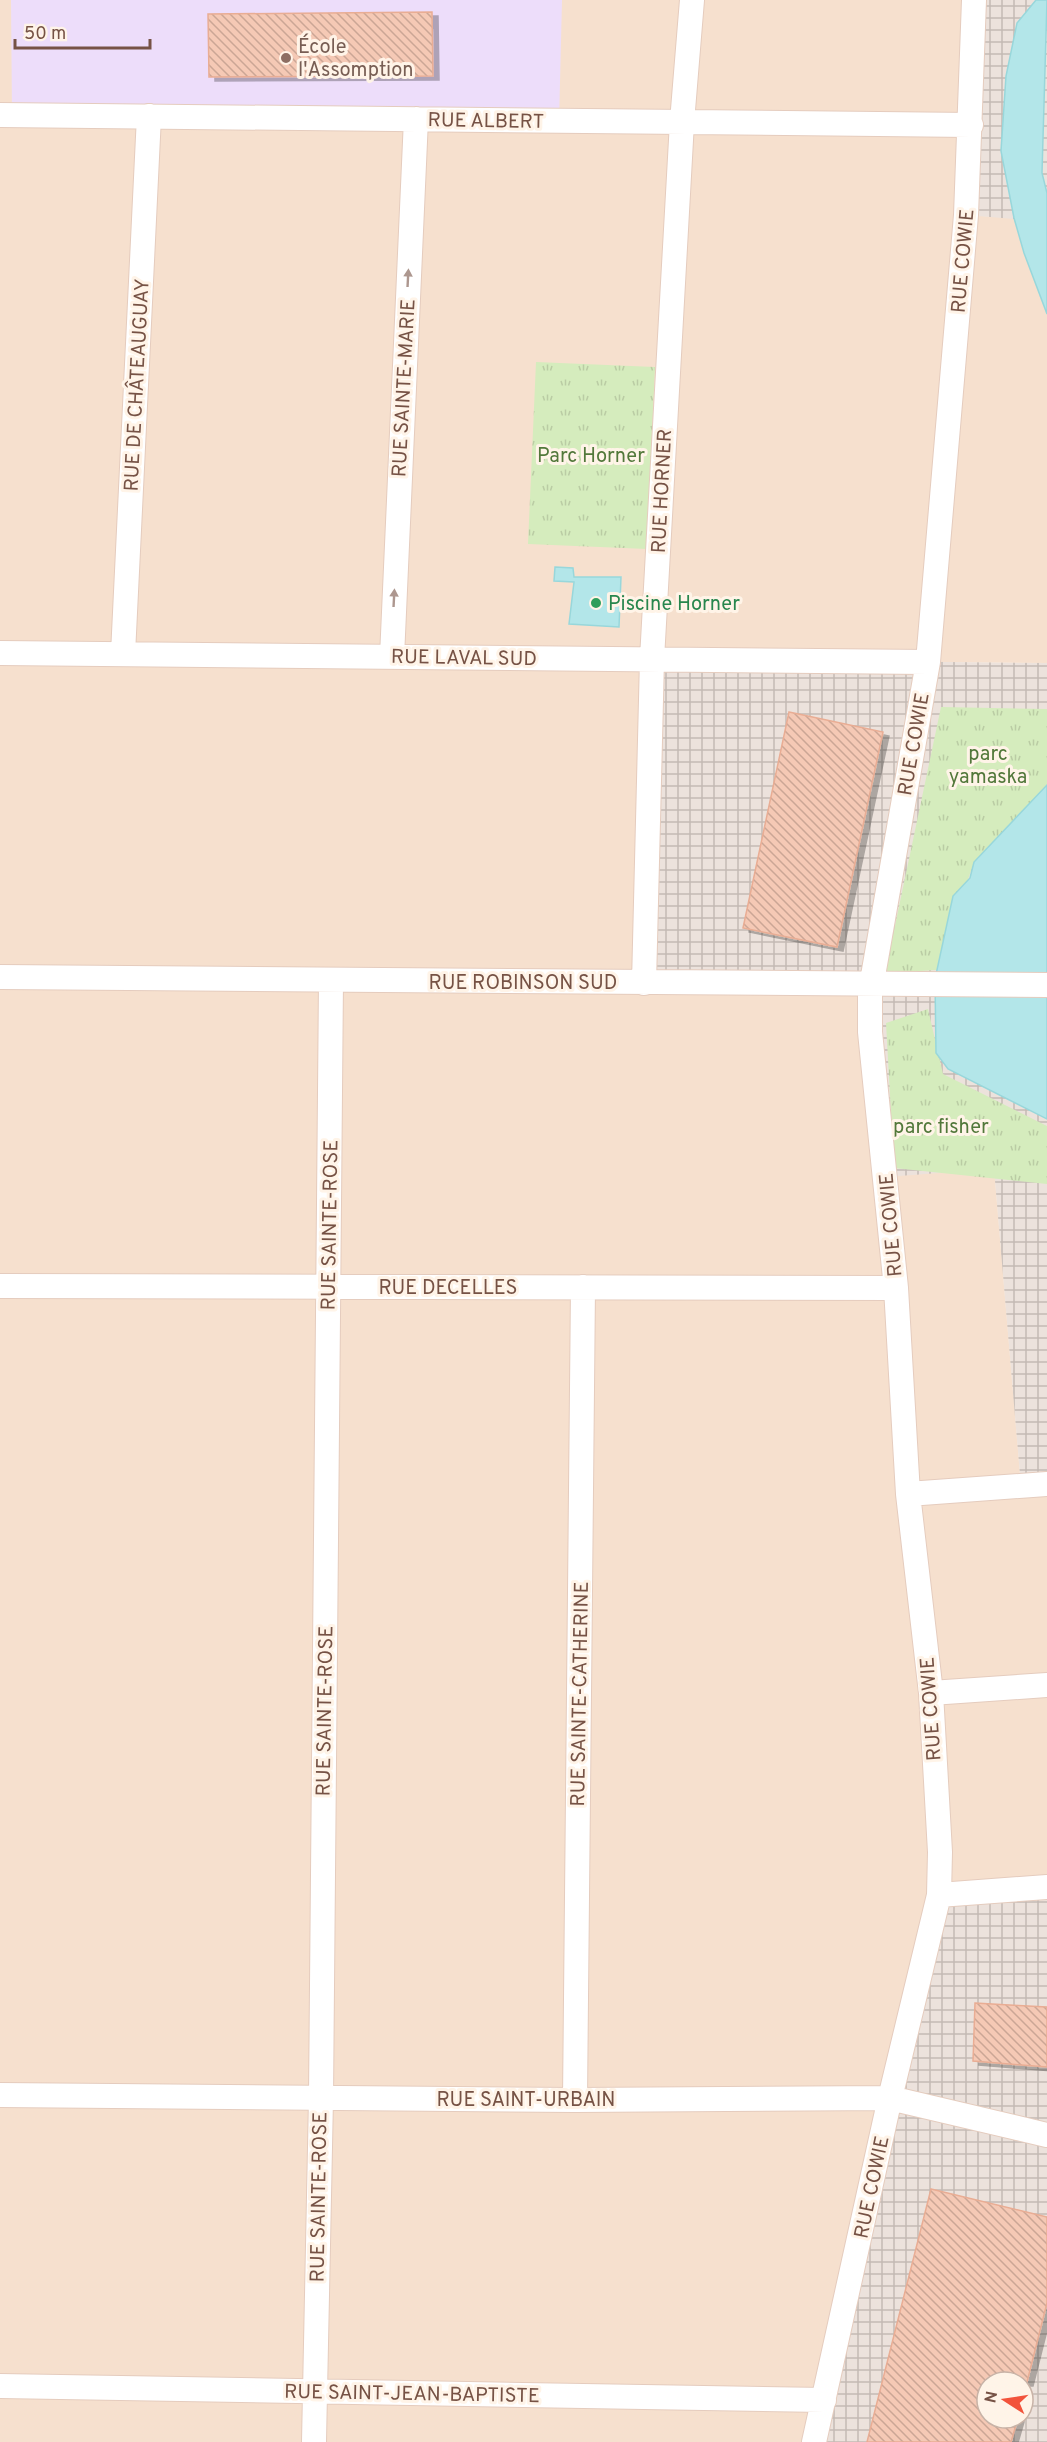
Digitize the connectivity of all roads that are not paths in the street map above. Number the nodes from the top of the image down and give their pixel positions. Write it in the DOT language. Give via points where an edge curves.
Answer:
graph roads {
  1 [pos="692,0"];
  2 [pos="974,0"];
  3 [pos="0,115"];
  4 [pos="149,116"];
  5 [pos="416,119"];
  6 [pos="682,122"];
  7 [pos="971,125"];
  8 [pos="0,653"];
  9 [pos="123,654"];
  10 [pos="392,657"];
  11 [pos="652,659"];
  12 [pos="928,662"];
  13 [pos="0,977"];
  14 [pos="331,980"];
  15 [pos="644,983"];
  16 [pos="881,985"];
  17 [pos="1047,986"];
  18 [pos="0,1286"];
  19 [pos="328,1287"];
  20 [pos="583,1287"];
  21 [pos="896,1288"];
  22 [pos="1047,1484"];
  23 [pos="908,1494"];
  24 [pos="1047,1685"];
  25 [pos="930,1693"];
  26 [pos="1047,1887"];
  27 [pos="939,1896"];
  28 [pos="0,2095"];
  29 [pos="321,2098"];
  30 [pos="890,2098"];
  31 [pos="575,2100"];
  32 [pos="1047,2135"];
  33 [pos="0,2386"];
  34 [pos="314,2392"];
  35 [pos="824,2400"];
  36 [pos="314,2442"];
  37 [pos="814,2442"];
  1 -- 6 [label="street, RUE HORNER"];
  2 -- 7 [label="street, RUE COWIE"];
  3 -- 4 [label="street, RUE ALBERT"];
  4 -- 5 [label="street, RUE ALBERT"];
  4 -- 9 [label="street, RUE DE CHÂTEAUGUAY"];
  5 -- 6 [label="street, RUE ALBERT"];
  10 -- 5 [label="street, RUE SAINTE-MARIE, one-way"];
  6 -- 7 [label="street, RUE ALBERT"];
  6 -- 11 [label="street, RUE HORNER"];
  7 -- 12 [label="street, RUE COWIE"];
  8 -- 9 [label="street, RUE LAVAL SUD"];
  9 -- 10 [label="street, RUE LAVAL SUD"];
  10 -- 11 [label="street, RUE LAVAL SUD"];
  11 -- 12 [label="street, RUE LAVAL SUD"];
  11 -- 15 [label="street, RUE HORNER"];
  12 -- 16 [label="street, RUE COWIE"];
  13 -- 14 [label="street, RUE ROBINSON SUD"];
  14 -- 15 [label="street, RUE ROBINSON SUD"];
  14 -- 19 [label="street, RUE SAINTE-ROSE"];
  15 -- 16 [label="street, RUE ROBINSON SUD"];
  16 -- 17 [label="street, RUE ROBINSON SUD"];
  16 -- 21 [label="street, RUE COWIE" via="870,1032"];
  18 -- 19 [label="street, RUE DECELLES"];
  19 -- 20 [label="street, RUE DECELLES"];
  19 -- 29 [label="street, RUE SAINTE-ROSE"];
  20 -- 21 [label="street, RUE DECELLES"];
  20 -- 31 [label="street, RUE SAINTE-CATHERINE"];
  21 -- 23 [label="street, RUE COWIE"];
  22 -- 23 [label="street"];
  23 -- 25 [label="street, RUE COWIE"];
  24 -- 25 [label="street"];
  25 -- 27 [label="street, RUE COWIE"];
  26 -- 27 [label="street"];
  27 -- 30 [label="street, RUE COWIE"];
  28 -- 29 [label="street, RUE SAINT-URBAIN"];
  29 -- 31 [label="street, RUE SAINT-URBAIN"];
  29 -- 34 [label="street, RUE SAINTE-ROSE"];
  30 -- 31 [label="street, RUE SAINT-URBAIN"];
  30 -- 32 [label="street, RUE SAINT-URBAIN"];
  30 -- 35 [label="street, RUE COWIE"];
  33 -- 34 [label="street, RUE SAINT-JEAN-BAPTISTE"];
  34 -- 35 [label="street, RUE SAINT-JEAN-BAPTISTE"];
  34 -- 36 [label="street, RUE SAINTE-ROSE"];
  35 -- 37 [label="street, RUE COWIE"];
}
